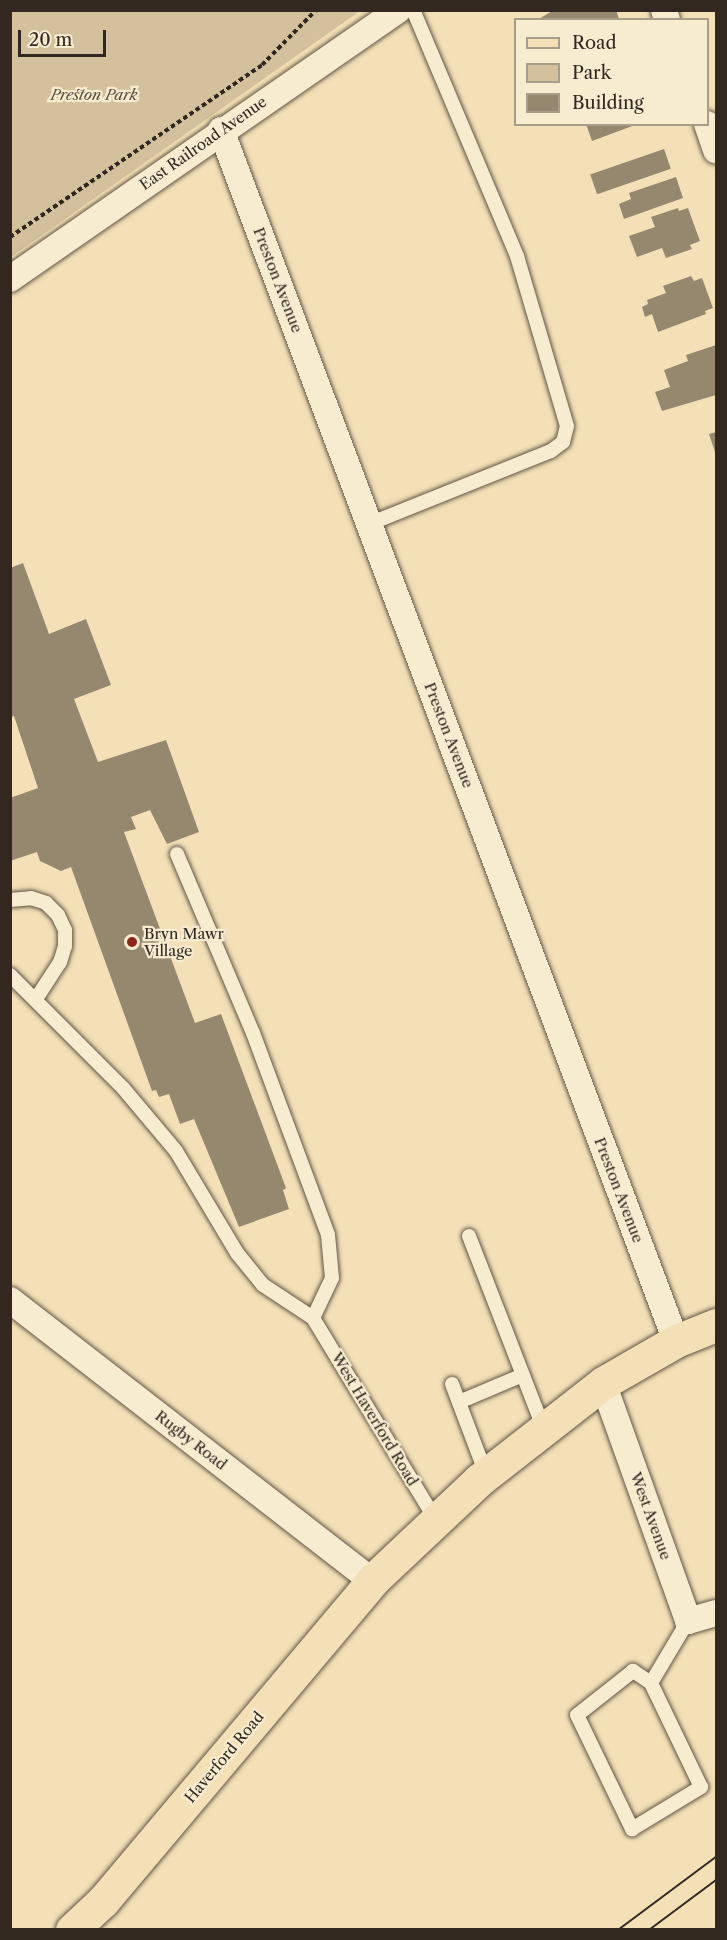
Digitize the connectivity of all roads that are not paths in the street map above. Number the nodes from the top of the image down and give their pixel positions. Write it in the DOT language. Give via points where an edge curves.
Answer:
graph roads {
  1 [pos="398,10"];
  2 [pos="414,10"];
  3 [pos="708,126"];
  4 [pos="221,130"];
  5 [pos="717,150"];
  6 [pos="10,279"];
  7 [pos="369,524"];
  8 [pos="177,854"];
  9 [pos="10,900"];
  10 [pos="10,975"];
  11 [pos="36,999"];
  12 [pos="469,1236"];
  13 [pos="10,1300"];
  14 [pos="313,1318"];
  15 [pos="717,1325"];
  16 [pos="676,1341"];
  17 [pos="523,1375"];
  18 [pos="603,1383"];
  19 [pos="452,1384"];
  20 [pos="459,1402"];
  21 [pos="544,1429"];
  22 [pos="486,1474"];
  23 [pos="436,1520"];
  24 [pos="372,1581"];
  25 [pos="717,1612"];
  26 [pos="688,1621"];
  27 [pos="651,1683"];
  28 [pos="72,1929"];
  1 -- 4 [label="street, East Railroad Avenue"];
  2 -- 7 [label="lane" via="517,256 567,426 563,442 551,451"];
  3 -- 5 [label="street"];
  4 -- 6 [label="street, East Railroad Avenue"];
  4 -- 7 [label="street, Preston Avenue"];
  7 -- 16 [label="street, Preston Avenue"];
  8 -- 14 [label="lane" via="253,1033 328,1235 332,1278"];
  9 -- 11 [label="lane" via="31,898 46,903 65,930 60,962"];
  10 -- 11 [label="lane"];
  11 -- 14 [label="lane" via="123,1088 176,1151 237,1253 263,1285"];
  12 -- 17 [label="lane"];
  13 -- 24 [label="street, Rugby Road"];
  14 -- 23 [label="lane, West Haverford Road"];
  15 -- 16 [label="main road"];
  16 -- 18 [label="main road"];
  17 -- 20 [label="lane"];
  17 -- 21 [label="lane"];
  18 -- 21 [label="main road"];
  18 -- 26 [label="street, West Avenue"];
  19 -- 20 [label="lane"];
  20 -- 22 [label="lane"];
  21 -- 22 [label="main road"];
  22 -- 23 [label="main road"];
  23 -- 24 [label="main road"];
  24 -- 28 [label="main road, Haverford Road" via="103,1901"];
  25 -- 26 [label="street"];
  26 -- 27 [label="lane"];
  27 -- 27 [label="lane" via="701,1787 632,1829 577,1715 633,1671"];
}
